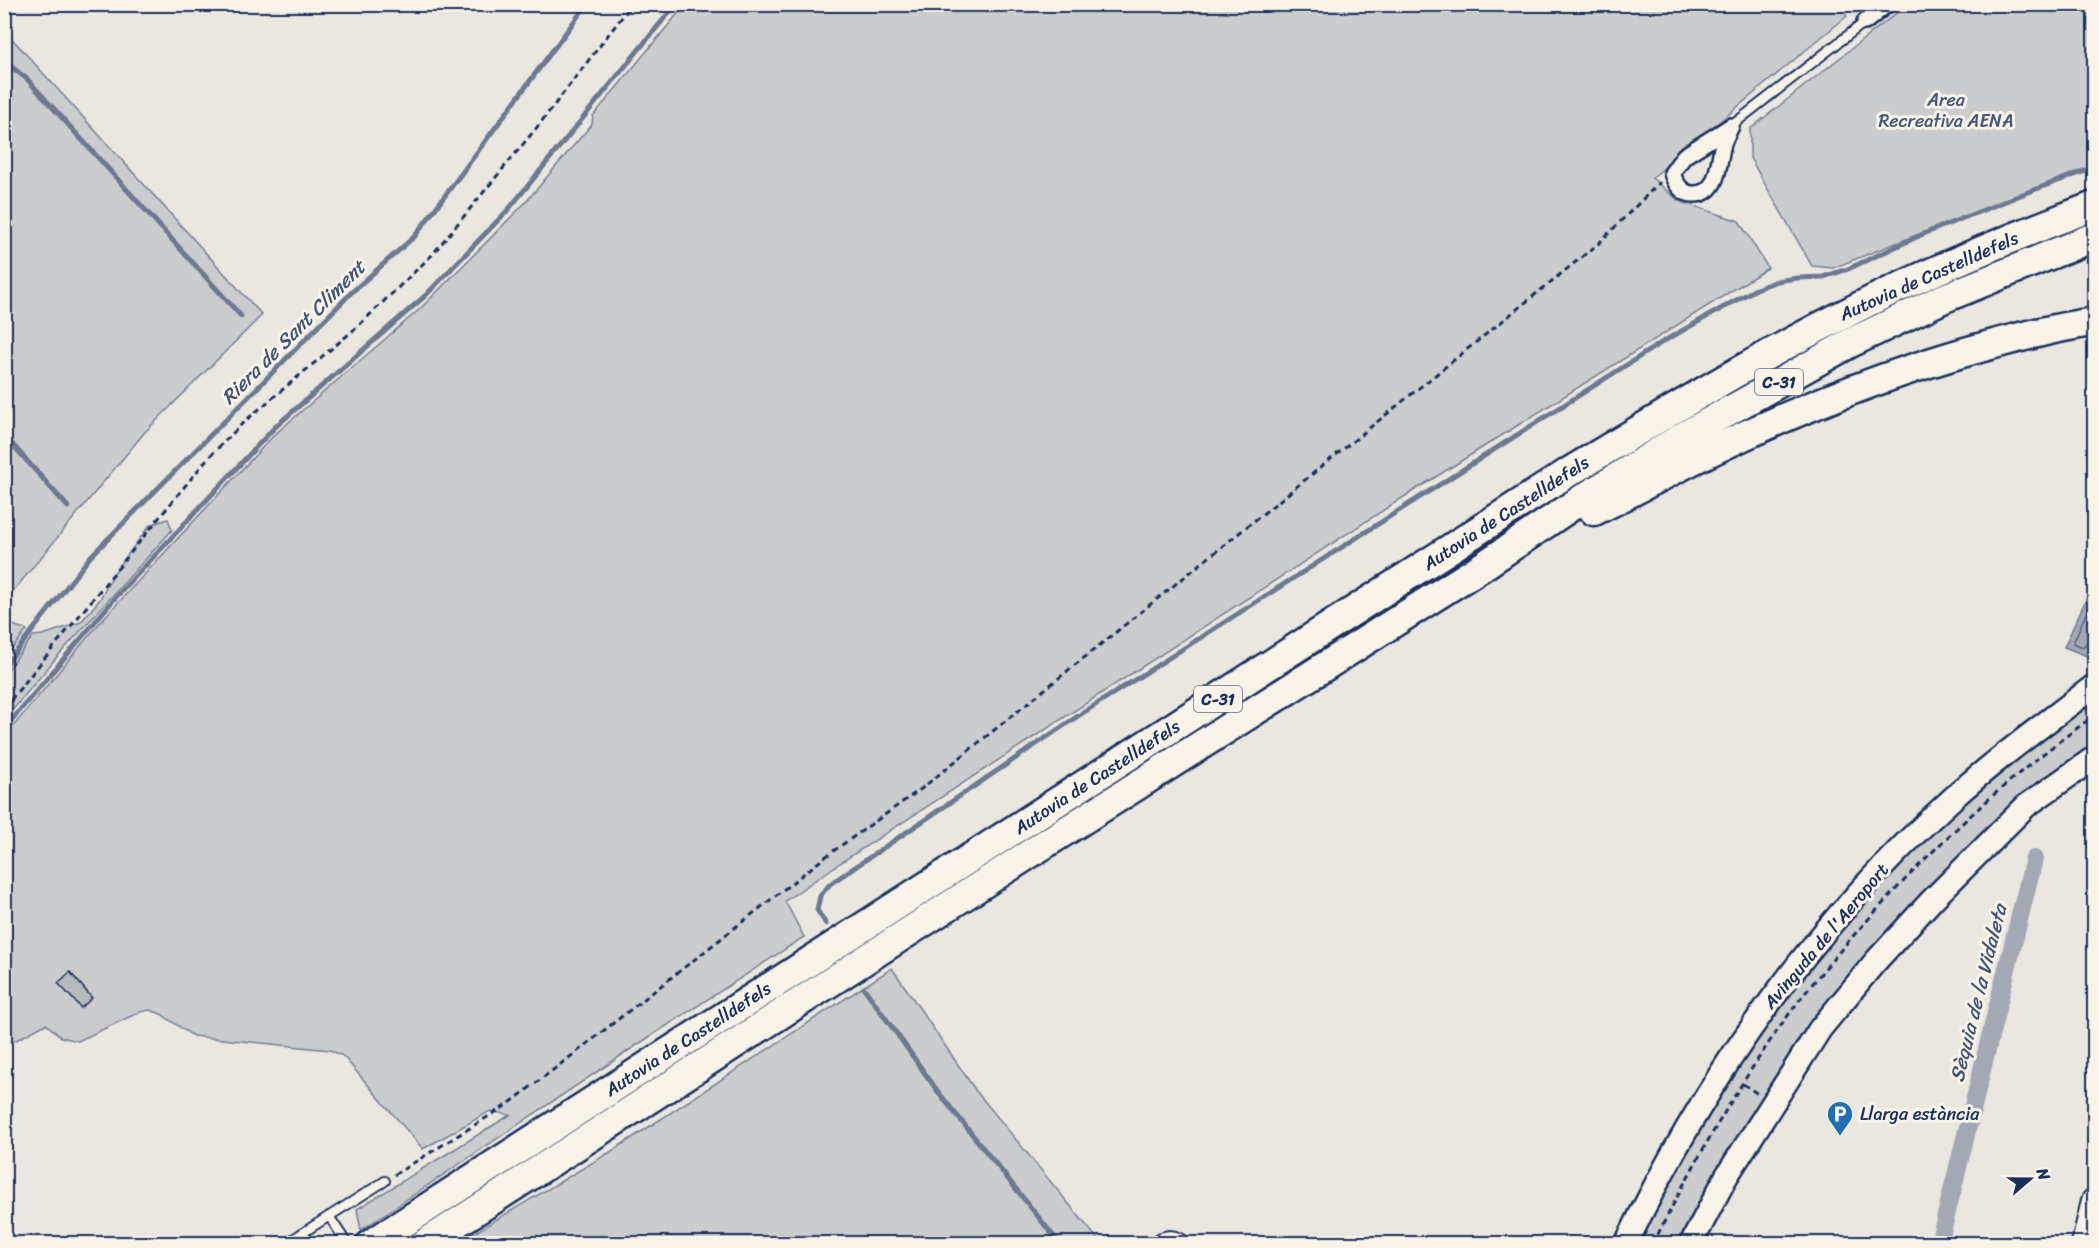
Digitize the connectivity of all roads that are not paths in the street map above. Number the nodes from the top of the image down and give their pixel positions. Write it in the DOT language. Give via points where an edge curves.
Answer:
graph roads {
  1 [pos="1887,4"];
  2 [pos="1865,22"];
  3 [pos="1731,126"];
  4 [pos="2094,206"];
  5 [pos="2094,237"];
  6 [pos="2094,322"];
  7 [pos="1484,566"];
  8 [pos="2094,687"];
  9 [pos="2094,758"];
  10 [pos="385,1181"];
  11 [pos="2094,1201"];
  12 [pos="329,1216"];
  13 [pos="357,1241"];
  14 [pos="285,1244"];
  15 [pos="424,1244"];
  16 [pos="1152,1244"];
  17 [pos="1188,1244"];
  18 [pos="1626,1244"];
  19 [pos="1691,1244"];
  20 [pos="2084,1244"];
  1 -- 2 [label="street"];
  2 -- 3 [label="lane"];
  3 -- 3 [label="street" via="1684,156 1672,173 1682,190 1703,194 1712,186"];
  4 -- 13 [label="highway, Autovia de Castelldefels / C-31" via="1838,317 1670,411"];
  5 -- 7 [label="highway, Autovia de Castelldefels / C-31" via="1942,299 1840,349 1682,437"];
  6 -- 7 [label="highway" via="1970,351 1836,396 1707,453"];
  7 -- 15 [label="highway, Autovia de Castelldefels / C-31"];
  8 -- 18 [label="street, Avinguda de l'Aeroport" via="2001,756 1952,799 1893,855 1832,922 1721,1070"];
  9 -- 19 [label="street" via="2026,806 1875,962 1820,1029 1726,1177"];
  10 -- 12 [label="lane"];
  11 -- 20 [label="main road"];
  12 -- 13 [label="lane"];
  12 -- 14 [label="lane"];
  16 -- 17 [label="lane" via="1170,1234"];
}
